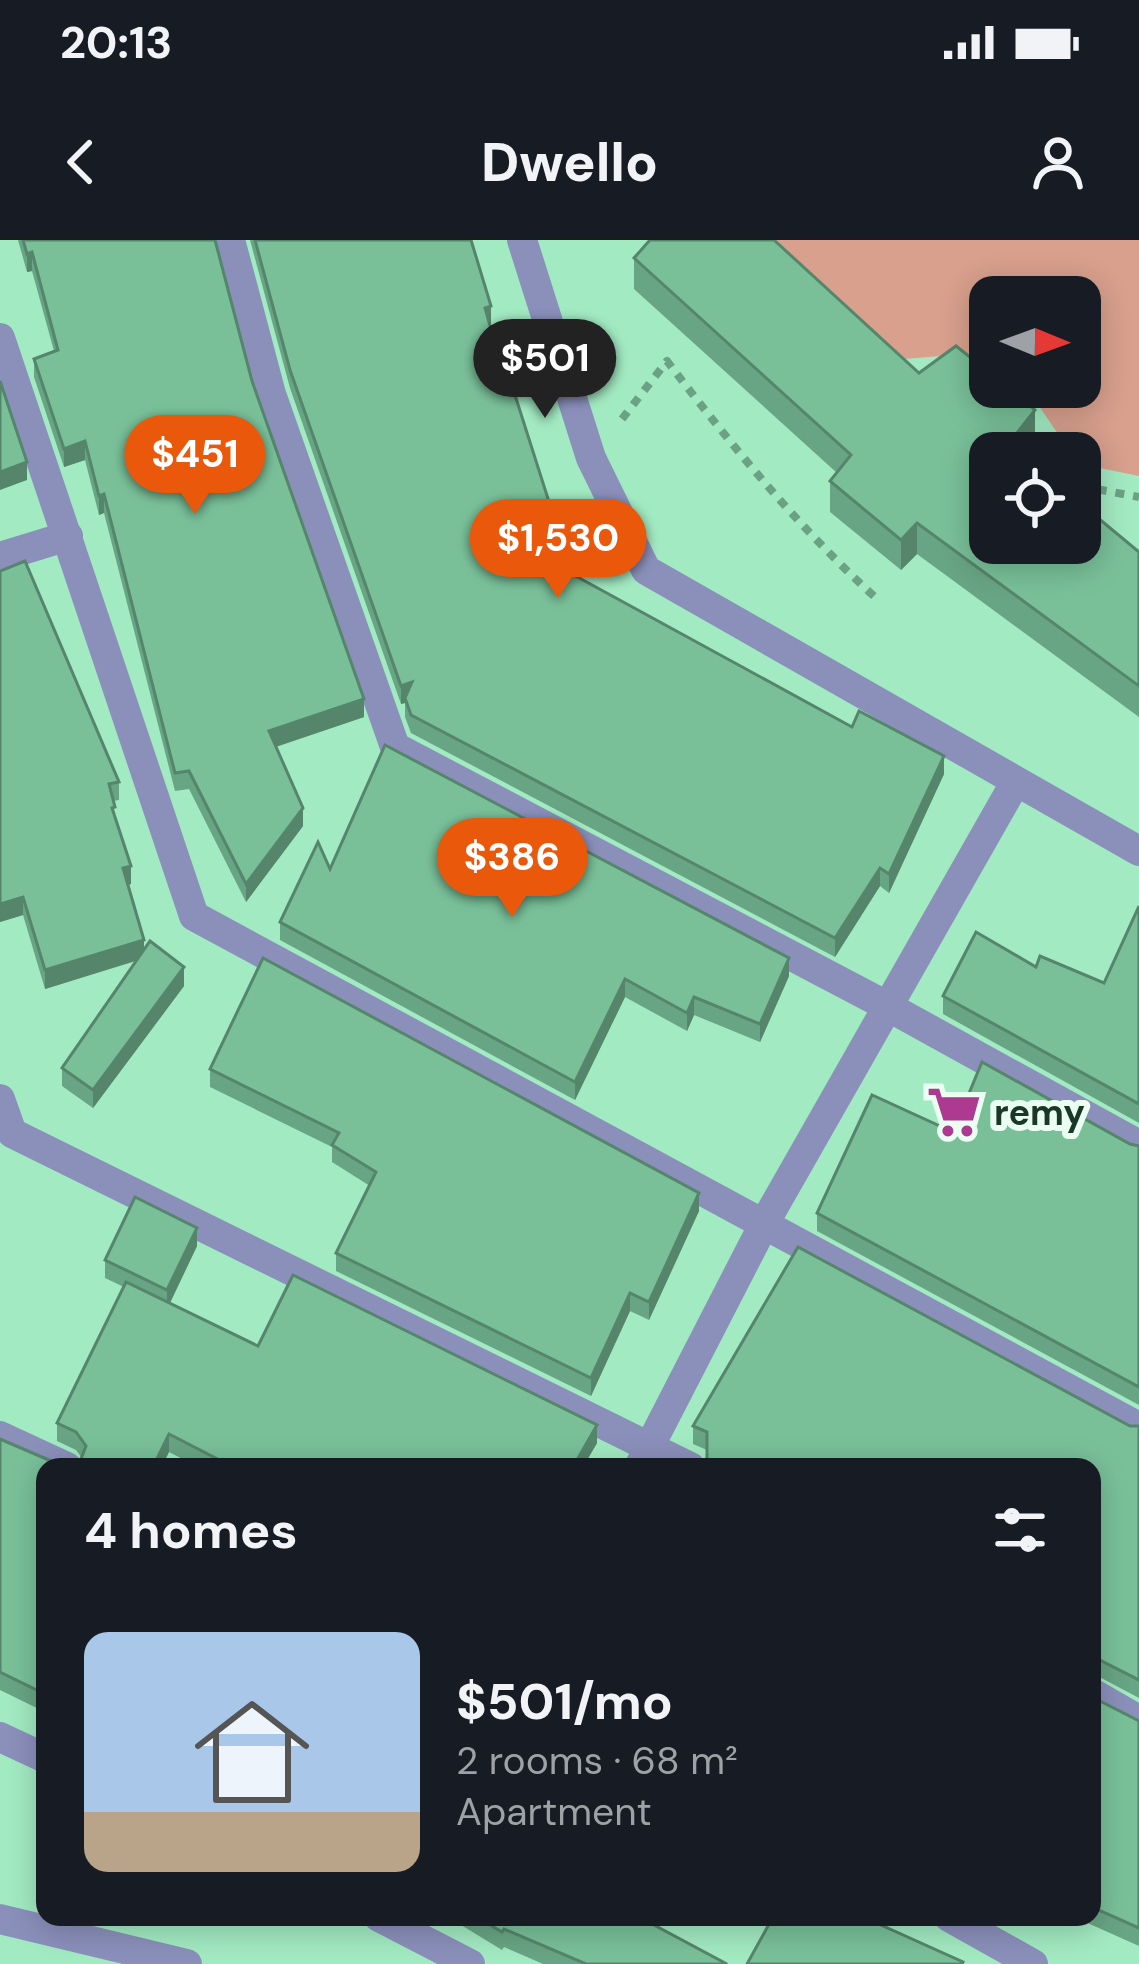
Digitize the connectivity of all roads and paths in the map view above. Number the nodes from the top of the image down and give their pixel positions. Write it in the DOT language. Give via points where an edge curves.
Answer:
graph roads {
  1 [pos="230,240"];
  2 [pos="521,240"];
  3 [pos="0,338"];
  4 [pos="591,458"];
  5 [pos="1101,490"];
  6 [pos="1139,496"];
  7 [pos="68,536"];
  8 [pos="0,556"];
  9 [pos="876,598"];
  10 [pos="1015,783"];
  11 [pos="1139,851"];
  12 [pos="886,1006"];
  13 [pos="0,1099"];
  14 [pos="1139,1145"];
  15 [pos="765,1222"];
  16 [pos="1139,1427"];
  17 [pos="0,1436"];
  18 [pos="645,1456"];
  19 [pos="48,1458"];
  20 [pos="1101,1699"];
  21 [pos="1139,1720"];
  22 [pos="0,1737"];
  23 [pos="36,1754"];
  24 [pos="0,1919"];
  25 [pos="403,1926"];
  26 [pos="965,1926"];
  27 [pos="187,1964"];
  28 [pos="470,1964"];
  29 [pos="1034,1964"];
  1 -- 12 [label="street" via="271,394 395,746"];
  2 -- 4 [label="street"];
  3 -- 7 [label="street"];
  4 -- 9 [label="path" via="667,361 765,485"];
  4 -- 10 [label="street" via="646,570"];
  5 -- 6 [label="path"];
  7 -- 8 [label="street"];
  7 -- 15 [label="street" via="194,916"];
  10 -- 11 [label="street"];
  10 -- 12 [label="street"];
  12 -- 14 [label="street"];
  12 -- 15 [label="street"];
  13 -- 18 [label="street" via="12,1133"];
  15 -- 16 [label="street"];
  15 -- 18 [label="street"];
  17 -- 19 [label="street"];
  20 -- 21 [label="street"];
  22 -- 23 [label="street"];
  24 -- 27 [label="street"];
  25 -- 28 [label="street"];
  26 -- 29 [label="street"];
}
